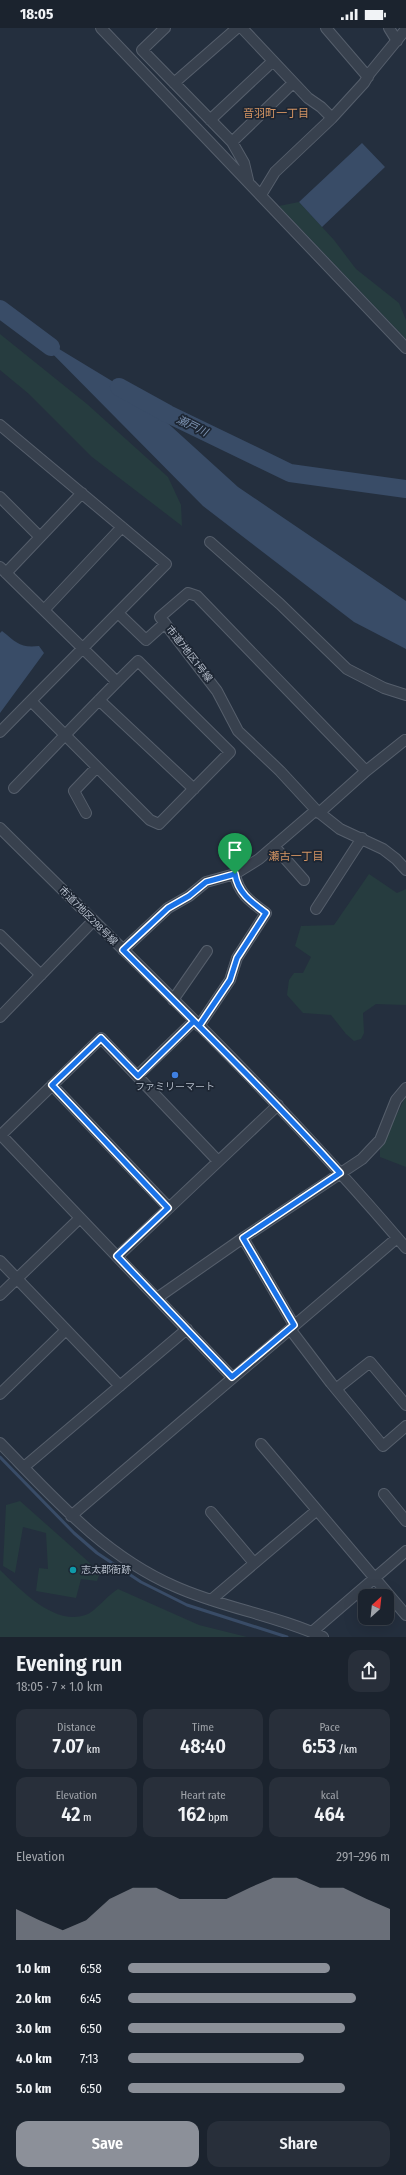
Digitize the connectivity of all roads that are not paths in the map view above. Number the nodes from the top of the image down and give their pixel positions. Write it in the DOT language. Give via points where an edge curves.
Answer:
graph roads {
  1 [pos="101,28"];
  2 [pos="165,28"];
  3 [pos="237,28"];
  4 [pos="242,28"];
  5 [pos="326,28"];
  6 [pos="389,28"];
  7 [pos="406,29"];
  8 [pos="397,41"];
  9 [pos="273,61"];
  10 [pos="368,77"];
  11 [pos="174,83"];
  12 [pos="293,83"];
  13 [pos="332,118"];
  14 [pos="210,120"];
  15 [pos="232,142"];
  16 [pos="248,181"];
  17 [pos="261,195"];
  18 [pos="406,348"];
  19 [pos="0,425"];
  20 [pos="82,494"];
  21 [pos="0,497"];
  22 [pos="122,527"];
  23 [pos="39,536"];
  24 [pos="210,542"];
  25 [pos="3,570"];
  26 [pos="44,610"];
  27 [pos="118,613"];
  28 [pos="165,623"];
  29 [pos="83,648"];
  30 [pos="117,682"];
  31 [pos="406,695"];
  32 [pos="100,700"];
  33 [pos="31,701"];
  34 [pos="0,732"];
  35 [pos="66,735"];
  36 [pos="406,741"];
  37 [pos="97,767"];
  38 [pos="366,770"];
  39 [pos="14,788"];
  40 [pos="194,789"];
  41 [pos="317,812"];
  42 [pos="86,813"];
  43 [pos="0,828"];
  44 [pos="362,838"];
  45 [pos="274,846"];
  46 [pos="406,870"];
  47 [pos="235,874"];
  48 [pos="304,880"];
  49 [pos="316,909"];
  50 [pos="94,921"];
  51 [pos="0,934"];
  52 [pos="123,950"];
  53 [pos="207,951"];
  54 [pos="41,975"];
  55 [pos="173,1000"];
  56 [pos="0,1018"];
  57 [pos="196,1023"];
  58 [pos="138,1076"];
  59 [pos="52,1085"];
  60 [pos="406,1088"];
  61 [pos="278,1105"];
  62 [pos="0,1135"];
  63 [pos="218,1162"];
  64 [pos="340,1173"];
  65 [pos="168,1208"];
  66 [pos="80,1218"];
  67 [pos="243,1238"];
  68 [pos="398,1238"];
  69 [pos="406,1248"];
  70 [pos="117,1256"];
  71 [pos="0,1261"];
  72 [pos="17,1279"];
  73 [pos="0,1295"];
  74 [pos="157,1298"];
  75 [pos="292,1327"];
  76 [pos="187,1329"];
  77 [pos="66,1330"];
  78 [pos="232,1377"];
  79 [pos="120,1386"];
  80 [pos="336,1389"];
  81 [pos="0,1394"];
  82 [pos="406,1405"];
  83 [pos="406,1426"];
  84 [pos="0,1443"];
  85 [pos="260,1444"];
  86 [pos="24,1467"];
  87 [pos="384,1494"];
  88 [pos="317,1510"];
  89 [pos="210,1512"];
  90 [pos="71,1516"];
  91 [pos="406,1521"];
  92 [pos="406,1551"];
  93 [pos="254,1563"];
  94 [pos="374,1578"];
  95 [pos="211,1600"];
  96 [pos="406,1615"];
  97 [pos="312,1632"];
  98 [pos="323,1637"];
  1 -- 16 [label="street"];
  2 -- 11 [label="street" via="142,50"];
  3 -- 11 [label="street"];
  4 -- 9 [label="street"];
  5 -- 10 [label="street"];
  6 -- 8 [label="street"];
  7 -- 8 [label="street"];
  8 -- 10 [label="street"];
  9 -- 12 [label="street"];
  9 -- 14 [label="street"];
  10 -- 13 [label="street"];
  11 -- 14 [label="street"];
  12 -- 13 [label="street"];
  12 -- 15 [label="street"];
  13 -- 17 [label="street" via="275,172"];
  14 -- 15 [label="street"];
  15 -- 16 [label="street" via="244,162"];
  16 -- 17 [label="street"];
  17 -- 18 [label="street"];
  19 -- 20 [label="street"];
  20 -- 22 [label="street"];
  20 -- 23 [label="street"];
  21 -- 23 [label="street"];
  22 -- 26 [label="street"];
  22 -- 27 [label="street" via="166,564"];
  23 -- 25 [label="street"];
  24 -- 31 [label="street" via="280,604 347,669 384,688"];
  25 -- 26 [label="street"];
  26 -- 29 [label="street"];
  27 -- 28 [label="street" via="146,640"];
  27 -- 29 [label="street"];
  28 -- 38 [label="street, 市道7地区1号線" via="160,617 188,593 197,596"];
  28 -- 41 [label="street, 市道7地区1号線" via="217,691 238,731 280,770"];
  29 -- 30 [label="street"];
  29 -- 33 [label="street"];
  30 -- 32 [label="street"];
  30 -- 40 [label="street" via="138,661 230,752"];
  32 -- 35 [label="street"];
  32 -- 40 [label="street"];
  33 -- 34 [label="street"];
  33 -- 35 [label="street"];
  35 -- 37 [label="street"];
  35 -- 39 [label="street"];
  36 -- 38 [label="street"];
  37 -- 40 [label="street" via="150,820 159,824"];
  37 -- 42 [label="street" via="74,791"];
  38 -- 41 [label="street"];
  41 -- 44 [label="street, 市道7地区1号線" via="340,829"];
  41 -- 45 [label="street"];
  43 -- 50 [label="street, 市道7地区298号線"];
  44 -- 46 [label="street, 市道7地区1号線" via="396,858"];
  44 -- 49 [label="street"];
  45 -- 47 [label="street"];
  45 -- 48 [label="street"];
  47 -- 52 [label="street" via="206,882 168,908"];
  47 -- 57 [label="street" via="237,886 246,898 266,913 237,958 230,980"];
  50 -- 52 [label="street, 市道7地区298号線"];
  50 -- 54 [label="street"];
  51 -- 54 [label="street"];
  52 -- 55 [label="street, 市道7地区298号線"];
  53 -- 55 [label="street"];
  54 -- 56 [label="street"];
  55 -- 57 [label="street, 市道7地区298号線"];
  57 -- 58 [label="street"];
  57 -- 61 [label="street, 市道7地区298号線"];
  58 -- 59 [label="street" via="101,1038"];
  58 -- 63 [label="street"];
  59 -- 62 [label="street"];
  59 -- 65 [label="street"];
  60 -- 64 [label="street" via="396,1100 380,1140 362,1159"];
  61 -- 63 [label="street"];
  61 -- 64 [label="street, 市道7地区298号線"];
  62 -- 66 [label="street"];
  63 -- 65 [label="street"];
  64 -- 67 [label="street"];
  64 -- 68 [label="street, 市道7地区298号線"];
  65 -- 70 [label="street"];
  66 -- 70 [label="street"];
  66 -- 72 [label="street"];
  67 -- 74 [label="street"];
  67 -- 75 [label="street"];
  68 -- 69 [label="street, 市道7地区298号線"];
  68 -- 75 [label="street"];
  70 -- 74 [label="street"];
  71 -- 72 [label="street"];
  72 -- 73 [label="street"];
  72 -- 77 [label="street"];
  74 -- 76 [label="street"];
  75 -- 78 [label="street"];
  75 -- 80 [label="street"];
  76 -- 78 [label="street"];
  76 -- 79 [label="street"];
  77 -- 79 [label="street"];
  77 -- 81 [label="street"];
  78 -- 90 [label="street"];
  79 -- 86 [label="street"];
  80 -- 82 [label="street" via="370,1362"];
  80 -- 83 [label="street" via="383,1446"];
  84 -- 86 [label="street"];
  85 -- 88 [label="street"];
  86 -- 90 [label="street"];
  87 -- 91 [label="street"];
  88 -- 93 [label="street"];
  88 -- 94 [label="street"];
  89 -- 93 [label="street"];
  90 -- 95 [label="street" via="124,1559 175,1587"];
  92 -- 94 [label="street"];
  93 -- 95 [label="street"];
  94 -- 96 [label="street"];
  94 -- 97 [label="street"];
  95 -- 97 [label="street"];
  97 -- 98 [label="street"];
}
